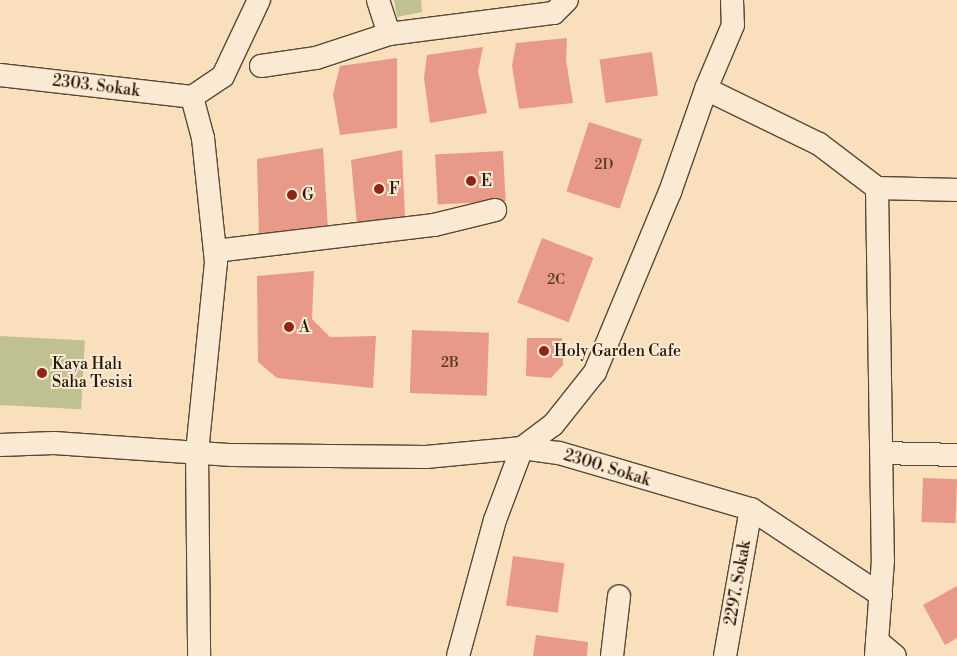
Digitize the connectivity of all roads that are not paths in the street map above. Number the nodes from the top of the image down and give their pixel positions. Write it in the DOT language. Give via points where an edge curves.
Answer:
graph roads {
  1 [pos="259,0"];
  2 [pos="378,0"];
  3 [pos="567,0"];
  4 [pos="732,0"];
  5 [pos="389,34"];
  6 [pos="261,66"];
  7 [pos="0,75"];
  8 [pos="706,89"];
  9 [pos="192,97"];
  10 [pos="877,188"];
  11 [pos="957,190"];
  12 [pos="495,210"];
  13 [pos="215,251"];
  14 [pos="0,445"];
  15 [pos="522,448"];
  16 [pos="197,452"];
  17 [pos="882,453"];
  18 [pos="957,455"];
  19 [pos="750,510"];
  20 [pos="881,595"];
  21 [pos="619,596"];
  22 [pos="877,648"];
  23 [pos="200,656"];
  24 [pos="458,656"];
  25 [pos="612,656"];
  26 [pos="725,656"];
  27 [pos="895,656"];
  1 -- 9 [label="street" via="223,76"];
  2 -- 5 [label="street"];
  3 -- 5 [label="street" via="554,13"];
  4 -- 8 [label="street" via="733,25"];
  5 -- 6 [label="street" via="316,58"];
  7 -- 9 [label="street, 2303. Sokak"];
  8 -- 10 [label="street" via="819,144"];
  8 -- 15 [label="street" via="670,192 595,372 553,425"];
  9 -- 13 [label="street" via="204,138"];
  10 -- 11 [label="street"];
  10 -- 17 [label="street"];
  12 -- 13 [label="street" via="434,225"];
  13 -- 16 [label="street"];
  14 -- 16 [label="street, 2300. Sokak" via="54,443"];
  15 -- 16 [label="street, 2300. Sokak" via="426,457"];
  15 -- 19 [label="street, 2300. Sokak" via="559,454"];
  15 -- 24 [label="street" via="495,520"];
  16 -- 23 [label="street"];
  17 -- 18 [label="street"];
  17 -- 20 [label="street"];
  19 -- 20 [label="street, 2300. Sokak"];
  19 -- 26 [label="street, 2297. Sokak"];
  20 -- 22 [label="street"];
  21 -- 25 [label="street"];
  22 -- 27 [label="street"];
}
